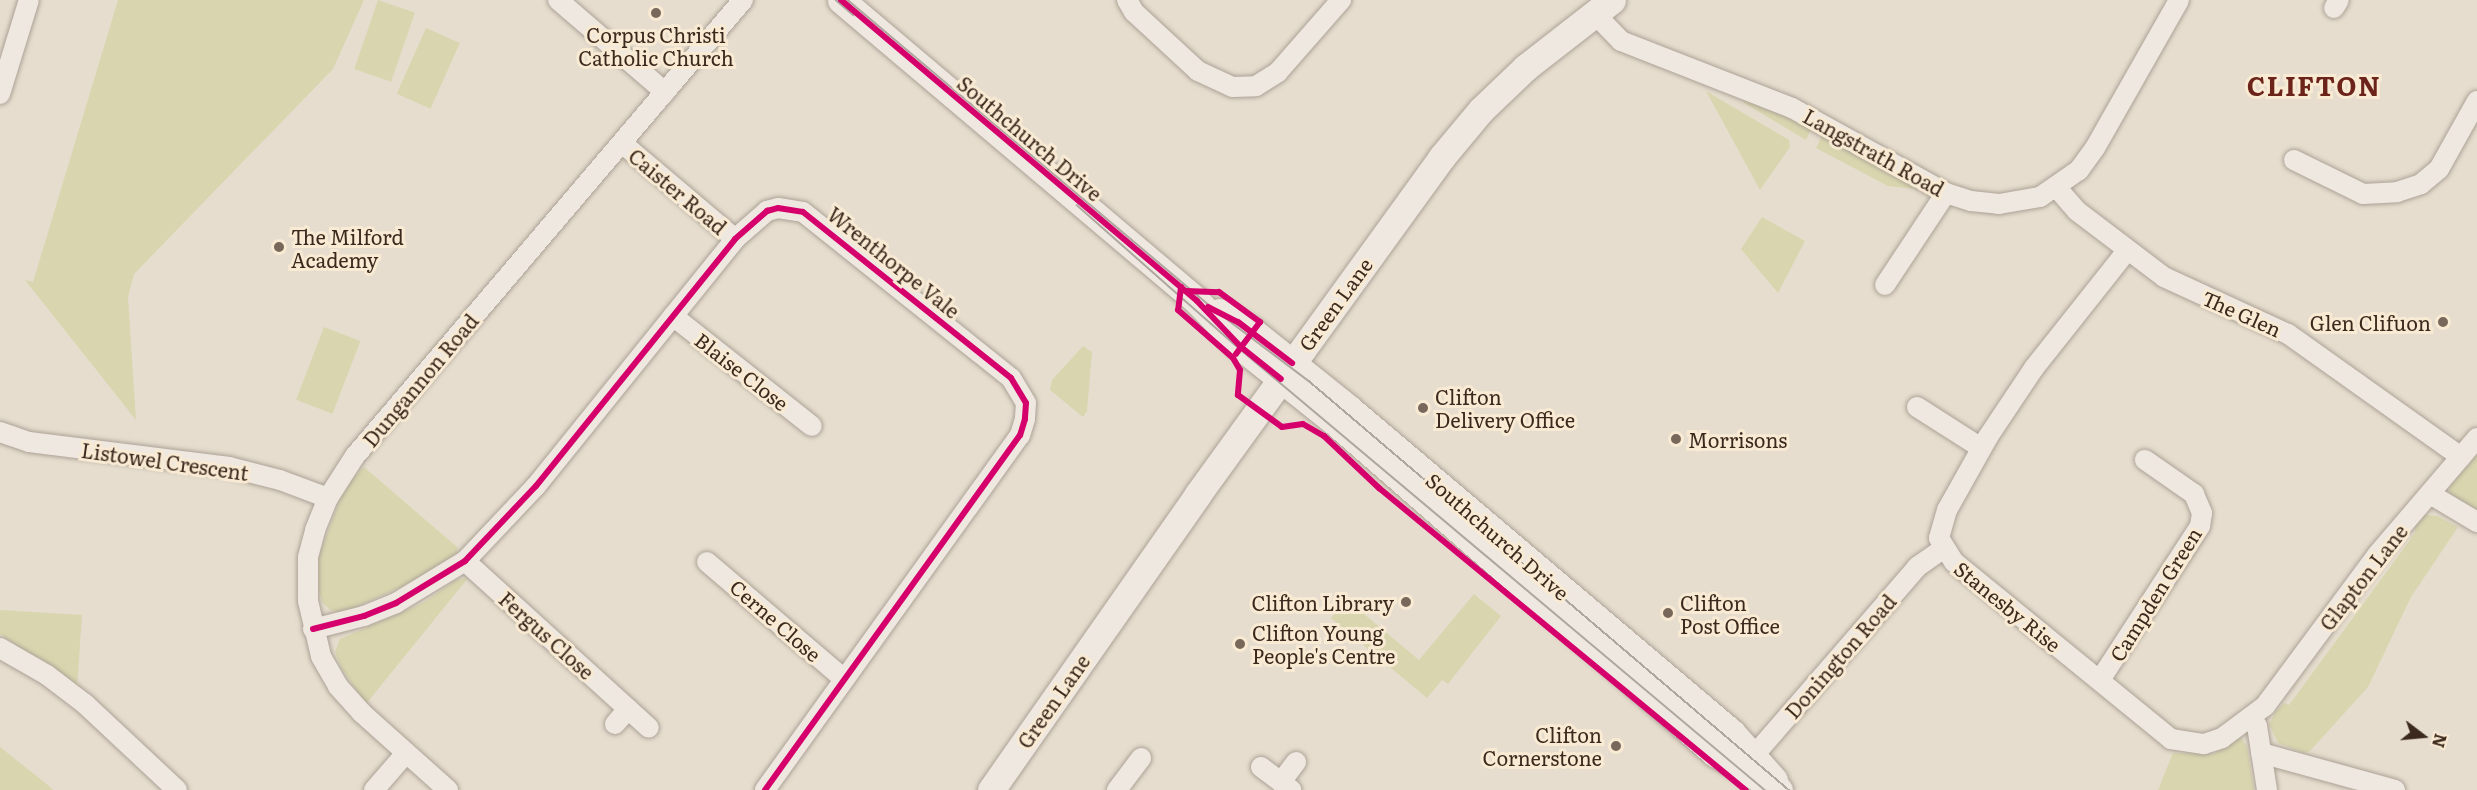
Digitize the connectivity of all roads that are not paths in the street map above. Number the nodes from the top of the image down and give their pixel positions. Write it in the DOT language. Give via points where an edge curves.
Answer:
graph roads {
  1 [pos="29,0"];
  2 [pos="558,0"];
  3 [pos="743,0"];
  4 [pos="841,0"];
  5 [pos="1127,0"];
  6 [pos="1341,0"];
  7 [pos="2179,0"];
  8 [pos="1603,6"];
  9 [pos="6,54"];
  10 [pos="665,92"];
  11 [pos="0,94"];
  12 [pos="2477,101"];
  13 [pos="622,143"];
  14 [pos="2294,160"];
  15 [pos="2057,188"];
  16 [pos="1946,193"];
  17 [pos="735,239"];
  18 [pos="2126,252"];
  19 [pos="1880,288"];
  20 [pos="673,316"];
  21 [pos="1287,371"];
  22 [pos="1914,405"];
  23 [pos="812,426"];
  24 [pos="0,432"];
  25 [pos="2477,438"];
  26 [pos="1981,448"];
  27 [pos="2461,458"];
  28 [pos="2145,460"];
  29 [pos="2430,494"];
  30 [pos="328,498"];
  31 [pos="2477,522"];
  32 [pos="1943,549"];
  33 [pos="465,561"];
  34 [pos="707,562"];
  35 [pos="313,629"];
  36 [pos="0,648"];
  37 [pos="844,679"];
  38 [pos="2100,681"];
  39 [pos="628,709"];
  40 [pos="2251,718"];
  41 [pos="615,724"];
  42 [pos="649,728"];
  43 [pos="406,753"];
  44 [pos="2261,753"];
  45 [pos="1141,758"];
  46 [pos="1296,762"];
  47 [pos="1748,762"];
  48 [pos="1261,767"];
  49 [pos="1286,786"];
  50 [pos="177,790"];
  51 [pos="374,790"];
  52 [pos="448,790"];
  53 [pos="765,790"];
  54 [pos="991,790"];
  55 [pos="1117,790"];
  56 [pos="1780,790"];
  57 [pos="2266,790"];
  58 [pos="2395,790"];
  1 -- 9 [label="street"];
  2 -- 10 [label="street"];
  3 -- 10 [label="street, Dungannon Road"];
  4 -- 21 [label="street, Southchurch Drive" via="1197,301 1238,322"];
  5 -- 6 [label="street" via="1134,12 1198,71 1233,87 1256,86 1278,72"];
  7 -- 15 [label="street, Langstrath Road" via="2095,148 2079,170"];
  8 -- 16 [label="street, Langstrath Road" via="1621,41 1792,108"];
  8 -- 21 [label="street, Green Lane" via="1542,53 1482,110 1410,199"];
  9 -- 11 [label="street"];
  10 -- 13 [label="street, Dungannon Road"];
  12 -- 14 [label="street" via="2439,169 2421,184 2397,192 2363,194"];
  13 -- 17 [label="street, Caister Road"];
  13 -- 30 [label="street, Dungannon Road" via="355,456"];
  15 -- 16 [label="street, Langstrath Road" via="2030,200 2000,204"];
  15 -- 18 [label="street, The Glen" via="2076,211"];
  16 -- 19 [label="street"];
  17 -- 20 [label="street, Wrenthorpe Vale"];
  17 -- 37 [label="street, Wrenthorpe Vale" via="767,211 778,208 803,212 1011,378 1026,404 1020,435"];
  18 -- 26 [label="street, Stanesby Rise" via="2034,368"];
  18 -- 27 [label="street, The Glen" via="2163,277 2288,334"];
  20 -- 23 [label="street, Blaise Close"];
  20 -- 33 [label="street, Wrenthorpe Vale" via="536,486"];
  21 -- 47 [label="street, Southchurch Drive"];
  21 -- 54 [label="street, Green Lane"];
  22 -- 26 [label="street"];
  24 -- 30 [label="street, Listowel Crescent" via="29,442 229,467"];
  25 -- 27 [label="street, Glapton Lane"];
  26 -- 32 [label="street, Stanesby Rise" via="1940,528"];
  27 -- 29 [label="street, Glapton Lane"];
  28 -- 38 [label="street, Campden Green" via="2194,494 2202,513 2200,526"];
  29 -- 31 [label="street"];
  29 -- 40 [label="street, Glapton Lane" via="2377,555 2273,696"];
  30 -- 35 [label="street, Dungannon Road" via="309,557 308,601"];
  32 -- 38 [label="street, Stanesby Rise"];
  32 -- 47 [label="street, Donington Road" via="1917,567"];
  33 -- 35 [label="street, Wrenthorpe Vale" via="396,603"];
  33 -- 39 [label="street, Fergus Close"];
  34 -- 37 [label="street, Cerne Close"];
  35 -- 43 [label="street, Dungannon Road" via="338,686"];
  36 -- 50 [label="street" via="47,675 75,697"];
  37 -- 53 [label="street, Wrenthorpe Vale"];
  38 -- 40 [label="street, Stanesby Rise" via="2171,739 2185,744 2204,744 2222,738"];
  39 -- 41 [label="street"];
  39 -- 42 [label="street, Fergus Close"];
  40 -- 44 [label="street" via="2257,726"];
  43 -- 51 [label="street"];
  43 -- 52 [label="street, Dungannon Road"];
  44 -- 57 [label="street"];
  44 -- 58 [label="street"];
  45 -- 55 [label="street"];
  46 -- 49 [label="street"];
  47 -- 56 [label="street, Southchurch Drive"];
  48 -- 49 [label="street"];
}
